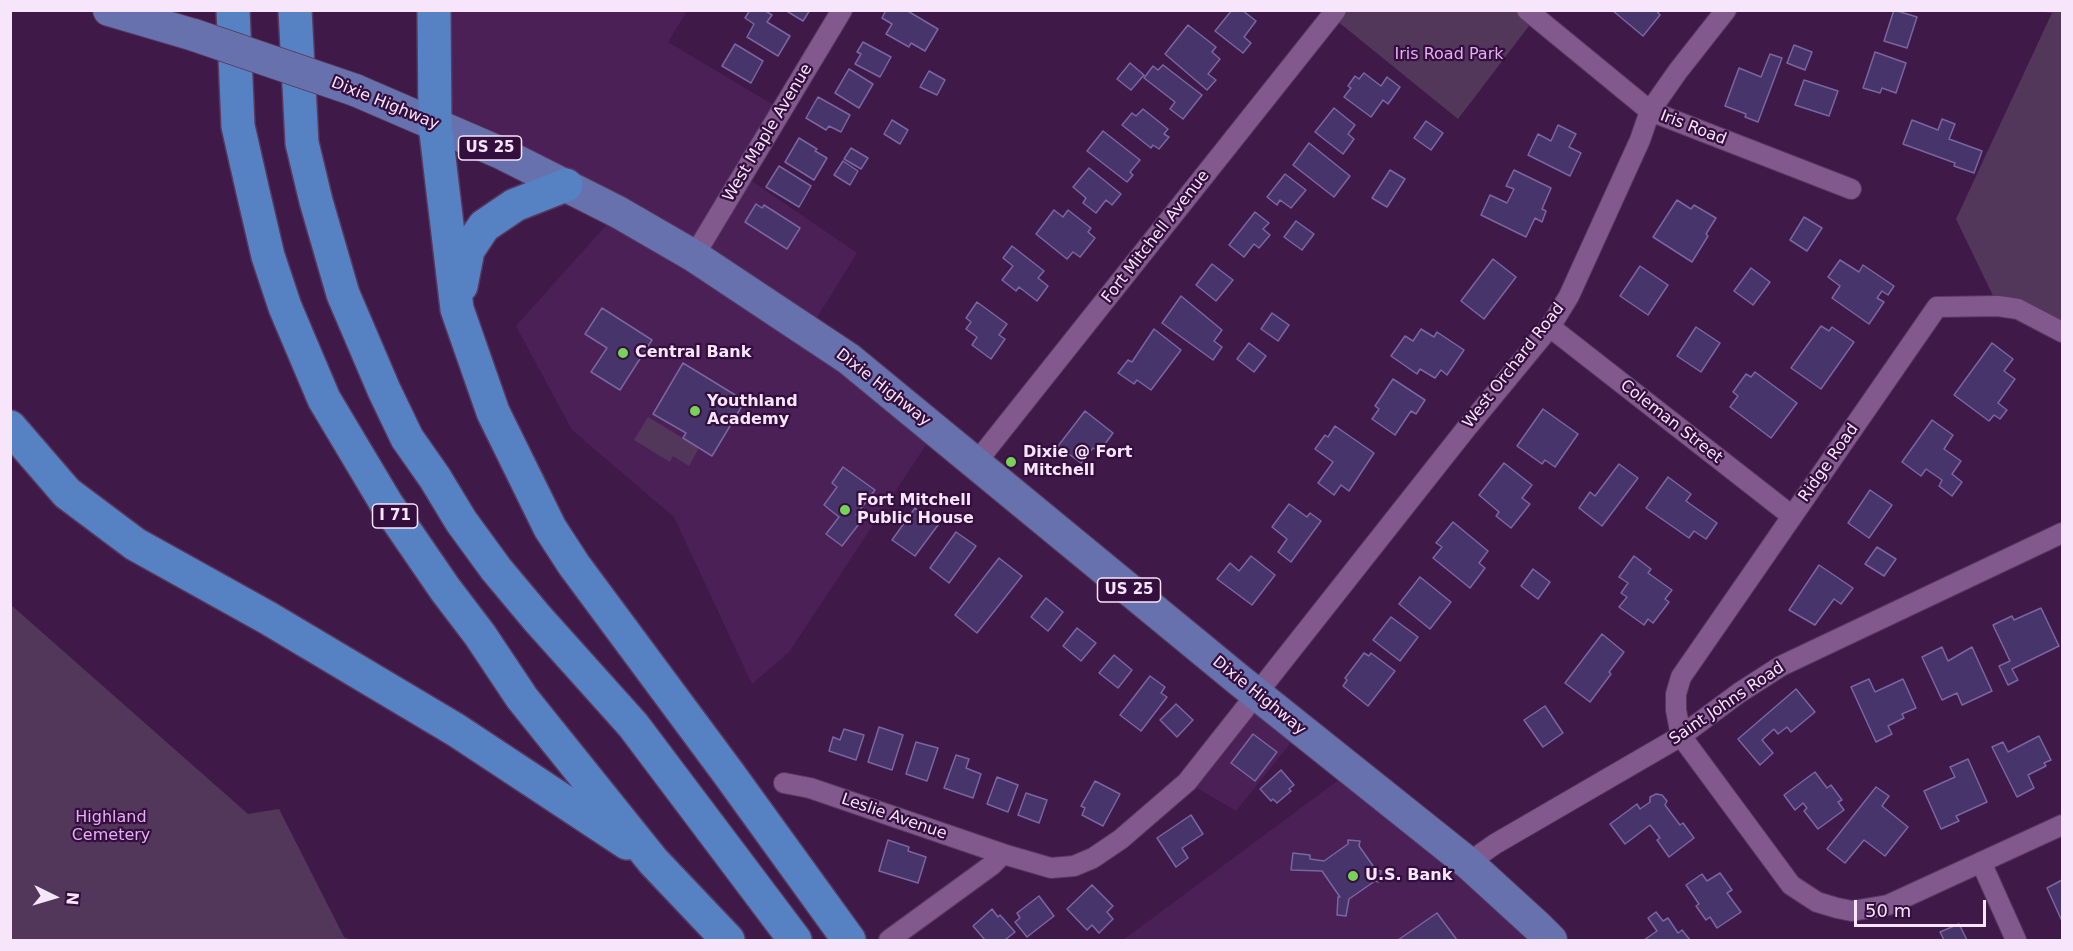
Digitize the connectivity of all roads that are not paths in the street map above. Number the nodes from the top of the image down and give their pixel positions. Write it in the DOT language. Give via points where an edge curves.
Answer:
graph roads {
  1 [pos="109,10"];
  2 [pos="233,10"];
  3 [pos="295,10"];
  4 [pos="434,10"];
  5 [pos="842,10"];
  6 [pos="1336,10"];
  7 [pos="1527,10"];
  8 [pos="1726,10"];
  9 [pos="1650,111"];
  10 [pos="435,124"];
  11 [pos="566,185"];
  12 [pos="1851,189"];
  13 [pos="694,256"];
  14 [pos="457,309"];
  15 [pos="1550,327"];
  16 [pos="2062,332"];
  17 [pos="10,427"];
  18 [pos="975,464"];
  19 [pos="1792,516"];
  20 [pos="2062,533"];
  21 [pos="1257,695"];
  22 [pos="1681,736"];
  23 [pos="784,783"];
  24 [pos="2062,825"];
  25 [pos="1003,854"];
  26 [pos="653,861"];
  27 [pos="1981,862"];
  28 [pos="1468,863"];
  29 [pos="791,936"];
  30 [pos="728,940"];
  31 [pos="849,940"];
  32 [pos="889,940"];
  33 [pos="1551,940"];
  34 [pos="2016,940"];
  1 -- 10 [label="main road, Dixie Highway / US 25, bridge" via="355,90"];
  2 -- 26 [label="highway, I 71" via="238,126 268,256 324,399 386,503 522,698"];
  3 -- 29 [label="highway" via="302,143 316,201 343,294 407,438 496,569 633,725"];
  4 -- 10 [label="highway"];
  5 -- 13 [label="street, West Maple Avenue"];
  6 -- 18 [label="street, Fort Mitchell Avenue"];
  7 -- 9 [label="street, Iris Road"];
  8 -- 9 [label="street, West Orchard Road"];
  9 -- 12 [label="street, Iris Road"];
  9 -- 15 [label="street, West Orchard Road" via="1569,296"];
  10 -- 11 [label="main road, Dixie Highway / US 25"];
  10 -- 14 [label="highway"];
  11 -- 13 [label="main road, Dixie Highway / US 25"];
  11 -- 14 [label="highway" via="515,206 484,226 468,250"];
  13 -- 18 [label="main road, Dixie Highway / US 25" via="849,359"];
  14 -- 31 [label="highway" via="494,412 550,528"];
  15 -- 19 [label="street, Coleman Street"];
  15 -- 21 [label="street, West Orchard Road"];
  16 -- 19 [label="street, Ridge Road" via="2018,309 1936,307"];
  17 -- 26 [label="highway" via="67,493 135,544 456,729"];
  18 -- 21 [label="main road, Dixie Highway / US 25"];
  19 -- 22 [label="street, Ridge Road" via="1681,677 1676,710"];
  20 -- 22 [label="street, Saint Johns Road" via="1781,666"];
  21 -- 25 [label="street, West Orchard Road" via="1187,782 1093,858 1074,866 1051,868"];
  21 -- 28 [label="main road, Dixie Highway / US 25"];
  22 -- 27 [label="street" via="1791,885 1817,902 1852,911 1888,905"];
  22 -- 28 [label="street, Saint Johns Road"];
  23 -- 25 [label="street, Leslie Avenue" via="810,788"];
  24 -- 27 [label="street"];
  25 -- 32 [label="street"];
  26 -- 30 [label="highway, I 71"];
  27 -- 34 [label="street"];
  28 -- 33 [label="main road, Dixie Highway / US 25"];
}
